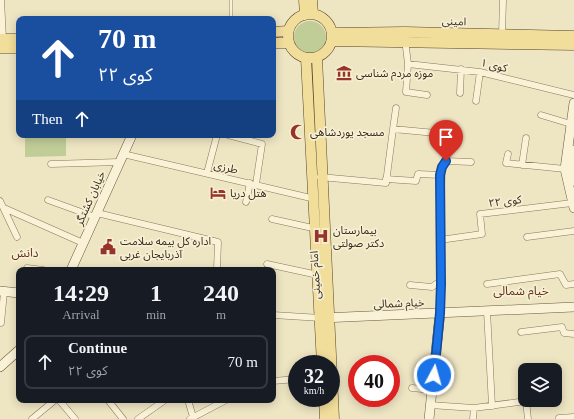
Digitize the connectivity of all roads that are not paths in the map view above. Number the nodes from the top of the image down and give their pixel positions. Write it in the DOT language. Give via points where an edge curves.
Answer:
graph roads {
  1 [pos="1,0"];
  2 [pos="231,0"];
  3 [pos="304,0"];
  4 [pos="312,0"];
  5 [pos="503,0"];
  6 [pos="309,14"];
  7 [pos="231,16"];
  8 [pos="276,32"];
  9 [pos="288,32"];
  10 [pos="405,32"];
  11 [pos="502,34"];
  12 [pos="333,37"];
  13 [pos="16,40"];
  14 [pos="572,41"];
  15 [pos="1,42"];
  16 [pos="276,43"];
  17 [pos="289,43"];
  18 [pos="405,43"];
  19 [pos="16,47"];
  20 [pos="306,58"];
  21 [pos="317,58"];
  22 [pos="408,64"];
  23 [pos="461,69"];
  24 [pos="480,72"];
  25 [pos="460,93"];
  26 [pos="427,95"];
  27 [pos="574,95"];
  28 [pos="476,101"];
  29 [pos="574,103"];
  30 [pos="396,108"];
  31 [pos="541,115"];
  32 [pos="571,124"];
  33 [pos="393,128"];
  34 [pos="446,134"];
  35 [pos="131,138"];
  36 [pos="216,138"];
  37 [pos="239,138"];
  38 [pos="526,138"];
  39 [pos="574,150"];
  40 [pos="508,154"];
  41 [pos="121,158"];
  42 [pos="471,162"];
  43 [pos="51,164"];
  44 [pos="522,165"];
  45 [pos="569,167"];
  46 [pos="206,173"];
  47 [pos="440,175"];
  48 [pos="312,176"];
  49 [pos="324,178"];
  50 [pos="386,181"];
  51 [pos="253,183"];
  52 [pos="574,183"];
  53 [pos="312,198"];
  54 [pos="48,200"];
  55 [pos="0,201"];
  56 [pos="246,202"];
  57 [pos="324,202"];
  58 [pos="573,205"];
  59 [pos="4,208"];
  60 [pos="96,215"];
  61 [pos="272,219"];
  62 [pos="314,229"];
  63 [pos="325,230"];
  64 [pos="574,231"];
  65 [pos="17,237"];
  66 [pos="527,237"];
  67 [pos="440,240"];
  68 [pos="83,243"];
  69 [pos="268,264"];
  70 [pos="72,267"];
  71 [pos="217,267"];
  72 [pos="318,275"];
  73 [pos="441,284"];
  74 [pos="487,284"];
  75 [pos="574,284"];
  76 [pos="410,285"];
  77 [pos="2,292"];
  78 [pos="16,293"];
  79 [pos="574,308"];
  80 [pos="487,311"];
  81 [pos="440,313"];
  82 [pos="276,315"];
  83 [pos="325,318"];
  84 [pos="1,323"];
  85 [pos="521,332"];
  86 [pos="574,334"];
  87 [pos="16,353"];
  88 [pos="323,355"];
  89 [pos="0,367"];
  90 [pos="288,380"];
  91 [pos="276,381"];
  92 [pos="412,388"];
  93 [pos="432,390"];
  94 [pos="51,403"];
  95 [pos="62,403"];
  96 [pos="110,403"];
  97 [pos="161,403"];
  98 [pos="189,403"];
  99 [pos="220,403"];
  100 [pos="430,405"];
  101 [pos="492,406"];
  102 [pos="324,407"];
  103 [pos="474,408"];
  104 [pos="574,417"];
  105 [pos="192,418"];
  106 [pos="559,418"];
  107 [pos="32,419"];
  108 [pos="75,419"];
  109 [pos="123,419"];
  110 [pos="138,419"];
  111 [pos="325,419"];
  112 [pos="334,419"];
  113 [pos="428,419"];
  114 [pos="473,419"];
  115 [pos="528,419"];
  1 -- 15 [label="street"];
  2 -- 7 [label="lane"];
  3 -- 6 [label="main road"];
  4 -- 6 [label="main road"];
  5 -- 11 [label="street"];
  6 -- 9 [label="main road" via="293,23"];
  6 -- 12 [label="main road" via="325,19"];
  8 -- 9 [label="main road"];
  9 -- 17 [label="main road"];
  10 -- 11 [label="main road, امینی"];
  10 -- 12 [label="main road, امینی"];
  10 -- 18 [label="street"];
  11 -- 14 [label="main road, امینی"];
  12 -- 18 [label="main road, امینی"];
  12 -- 21 [label="main road" via="327,52"];
  13 -- 15 [label="main road"];
  14 -- 18 [label="main road, امینی"];
  15 -- 19 [label="main road"];
  16 -- 17 [label="main road"];
  17 -- 20 [label="main road" via="295,53"];
  18 -- 22 [label="street"];
  20 -- 21 [label="main road"];
  20 -- 48 [label="main road, امام خمینی"];
  21 -- 49 [label="main road, امام خمینی"];
  22 -- 23 [label="street, کوی ۱"];
  22 -- 26 [label="street" via="406,92"];
  23 -- 24 [label="street, کوی ۱"];
  23 -- 25 [label="street"];
  24 -- 27 [label="street, کوی ۱"];
  24 -- 28 [label="street"];
  29 -- 32 [label="street"];
  30 -- 33 [label="street"];
  31 -- 32 [label="street"];
  32 -- 45 [label="street"];
  33 -- 34 [label="street"];
  33 -- 50 [label="street"];
  35 -- 41 [label="street, خیابان کشتگر"];
  36 -- 46 [label="street"];
  37 -- 51 [label="street" via="262,144"];
  38 -- 44 [label="street"];
  39 -- 45 [label="street"];
  40 -- 44 [label="street" via="506,163"];
  41 -- 43 [label="street, طرزی"];
  41 -- 46 [label="street, طرزی"];
  41 -- 60 [label="street, خیابان کشتگر"];
  42 -- 47 [label="street" via="446,161"];
  44 -- 45 [label="street"];
  45 -- 52 [label="street"];
  45 -- 58 [label="street"];
  46 -- 51 [label="street, طرزی"];
  47 -- 50 [label="street" via="418,174 416,181"];
  47 -- 67 [label="street"];
  48 -- 49 [label="street"];
  48 -- 53 [label="main road, امام خمینی"];
  49 -- 50 [label="street"];
  49 -- 57 [label="main road, امام خمینی"];
  51 -- 53 [label="street, طرزی"];
  51 -- 56 [label="street"];
  53 -- 57 [label="street, طرزی"];
  53 -- 62 [label="main road, امام خمینی"];
  54 -- 60 [label="street"];
  55 -- 59 [label="street"];
  57 -- 63 [label="main road, امام خمینی"];
  58 -- 67 [label="street, کوی ۲۲" via="480,214 482,234"];
  59 -- 65 [label="street"];
  59 -- 68 [label="street"];
  60 -- 68 [label="street, خیابان کشتگر"];
  60 -- 71 [label="street" via="218,242"];
  61 -- 62 [label="street"];
  62 -- 63 [label="street"];
  62 -- 72 [label="main road, امام خمینی"];
  63 -- 83 [label="main road, امام خمینی"];
  64 -- 66 [label="street"];
  67 -- 73 [label="street"];
  68 -- 70 [label="street, خیابان کشتگر"];
  69 -- 72 [label="street"];
  72 -- 83 [label="main road, امام خمینی"];
  73 -- 76 [label="street" via="432,287"];
  73 -- 81 [label="street"];
  74 -- 75 [label="street" via="560,274 566,284"];
  77 -- 78 [label="street"];
  77 -- 84 [label="street"];
  79 -- 80 [label="street, خیام شمالی"];
  80 -- 81 [label="street, خیام شمالی"];
  80 -- 101 [label="street"];
  81 -- 83 [label="street, خیام شمالی"];
  81 -- 93 [label="street"];
  82 -- 83 [label="street"];
  83 -- 88 [label="main road, امام خمینی"];
  83 -- 112 [label="main road, امام خمینی"];
  85 -- 86 [label="street" via="562,327 564,334"];
  87 -- 89 [label="street"];
  90 -- 91 [label="street"];
  92 -- 93 [label="street"];
  93 -- 100 [label="street"];
  94 -- 107 [label="street"];
  95 -- 108 [label="street"];
  96 -- 109 [label="street"];
  97 -- 110 [label="street"];
  98 -- 105 [label="street"];
  99 -- 105 [label="street"];
  100 -- 103 [label="street"];
  100 -- 113 [label="street"];
  101 -- 103 [label="street"];
  101 -- 115 [label="street" via="526,401"];
  102 -- 111 [label="main road"];
  103 -- 114 [label="street"];
  104 -- 106 [label="street"];
}
